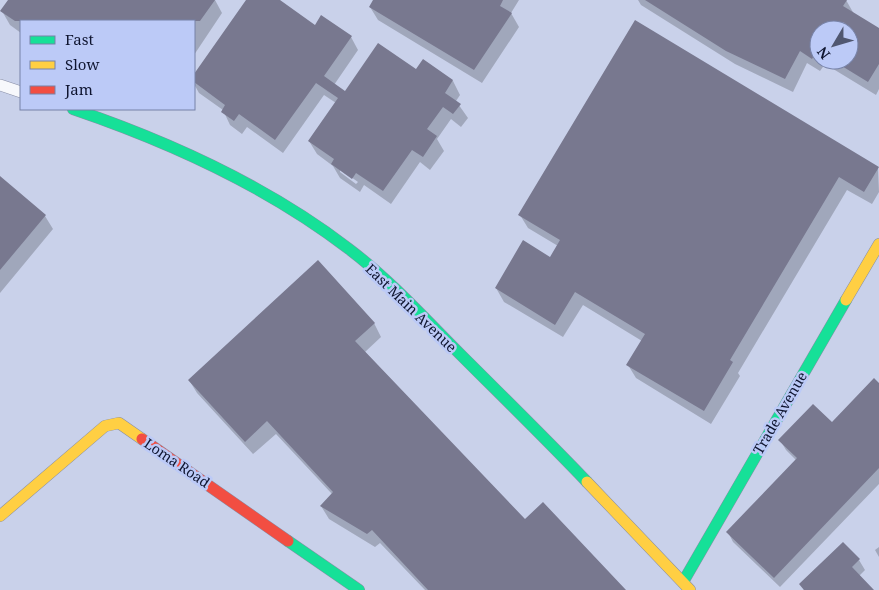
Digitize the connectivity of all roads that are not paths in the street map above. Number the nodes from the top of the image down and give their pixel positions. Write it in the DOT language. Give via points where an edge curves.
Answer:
graph roads {
  1 [pos="0,85"];
  2 [pos="20,92"];
  3 [pos="76,110"];
  4 [pos="879,244"];
  5 [pos="0,516"];
  6 [pos="686,586"];
  7 [pos="359,590"];
  1 -- 2 [label="street"];
  3 -- 6 [label="street, East Main Avenue" via="105,119 235,176 331,236 381,276"];
  4 -- 6 [label="street, Trade Avenue"];
  5 -- 7 [label="street, Loma Road" via="106,426 119,424"];
}
